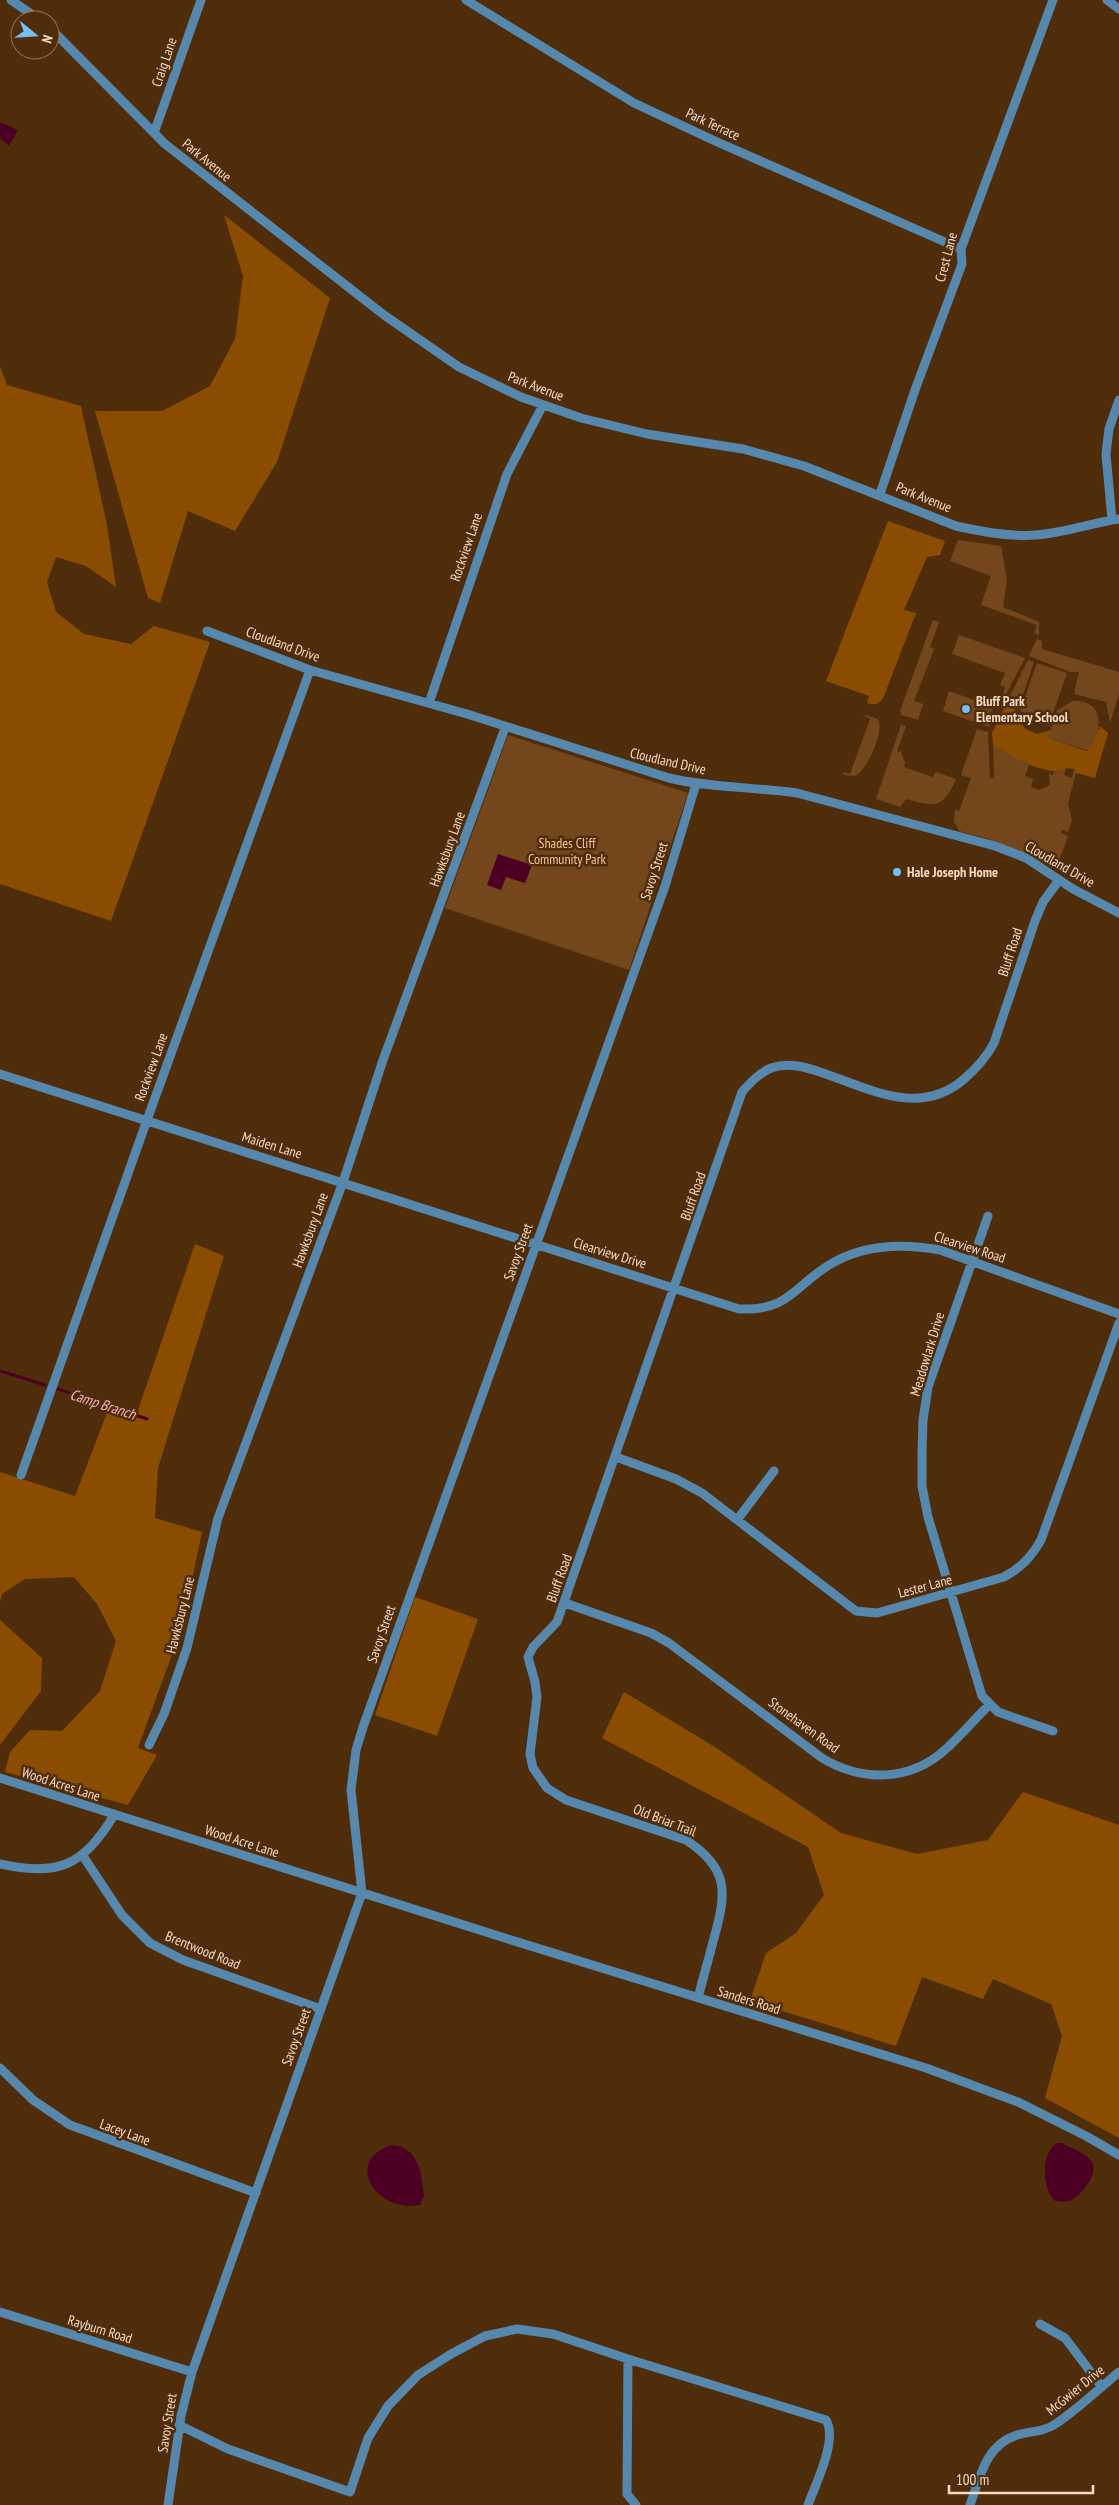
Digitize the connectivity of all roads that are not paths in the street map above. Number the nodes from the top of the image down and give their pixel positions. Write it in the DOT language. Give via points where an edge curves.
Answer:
graph roads {
  1 [pos="12,0"];
  2 [pos="201,0"];
  3 [pos="466,0"];
  4 [pos="1053,0"];
  5 [pos="1106,0"];
  6 [pos="1119,9"];
  7 [pos="26,10"];
  8 [pos="60,38"];
  9 [pos="154,134"];
  10 [pos="960,249"];
  11 [pos="1119,400"];
  12 [pos="543,405"];
  13 [pos="880,494"];
  14 [pos="1116,520"];
  15 [pos="208,631"];
  16 [pos="310,670"];
  17 [pos="429,704"];
  18 [pos="506,728"];
  19 [pos="696,784"];
  20 [pos="1059,880"];
  21 [pos="1119,913"];
  22 [pos="0,1074"];
  23 [pos="146,1120"];
  24 [pos="342,1182"];
  25 [pos="988,1216"];
  26 [pos="536,1244"];
  27 [pos="972,1261"];
  28 [pos="676,1287"];
  29 [pos="1119,1314"];
  30 [pos="1119,1324"];
  31 [pos="616,1457"];
  32 [pos="774,1472"];
  33 [pos="21,1475"];
  34 [pos="737,1520"];
  35 [pos="950,1593"];
  36 [pos="565,1603"];
  37 [pos="989,1705"];
  38 [pos="1053,1731"];
  39 [pos="530,1742"];
  40 [pos="149,1745"];
  41 [pos="0,1778"];
  42 [pos="114,1815"];
  43 [pos="83,1856"];
  44 [pos="0,1864"];
  45 [pos="362,1893"];
  46 [pos="698,1998"];
  47 [pos="321,2009"];
  48 [pos="0,2068"];
  49 [pos="1119,2155"];
  50 [pos="256,2193"];
  51 [pos="0,2312"];
  52 [pos="1040,2324"];
  53 [pos="628,2359"];
  54 [pos="192,2372"];
  55 [pos="1119,2372"];
  56 [pos="1102,2386"];
  57 [pos="179,2425"];
  58 [pos="168,2505"];
  59 [pos="636,2505"];
  60 [pos="808,2505"];
  61 [pos="970,2505"];
  1 -- 7 [label="street"];
  2 -- 9 [label="street, Craig Lane"];
  3 -- 10 [label="street, Park Terrace" via="634,103"];
  4 -- 10 [label="street, Crest Lane"];
  5 -- 6 [label="street"];
  8 -- 9 [label="street, Park Avenue"];
  9 -- 12 [label="street, Park Avenue" via="216,186 447,360 490,383"];
  10 -- 13 [label="street, Crest Lane" via="962,264"];
  11 -- 14 [label="street" via="1109,429 1106,454"];
  12 -- 13 [label="street, Park Avenue" via="623,429 756,452"];
  12 -- 17 [label="street, Rockview Lane" via="507,474"];
  13 -- 14 [label="street, Park Avenue" via="956,526 1012,536 1036,535"];
  15 -- 16 [label="street, Cloudland Drive"];
  16 -- 17 [label="street, Cloudland Drive"];
  16 -- 23 [label="street, Rockview Lane"];
  17 -- 18 [label="street, Cloudland Drive"];
  18 -- 19 [label="street, Cloudland Drive"];
  18 -- 24 [label="street, Hawksbury Lane" via="383,1060"];
  19 -- 20 [label="street, Cloudland Drive" via="797,793 995,846 1026,858"];
  19 -- 26 [label="street, Savoy Street" via="661,896"];
  20 -- 21 [label="street, Cloudland Drive"];
  20 -- 28 [label="street, Bluff Road" via="1043,902 1035,921 987,1057 954,1087 930,1098 902,1100 800,1065 772,1068 754,1078 742,1092"];
  22 -- 23 [label="street, Maiden Lane"];
  23 -- 24 [label="street, Maiden Lane"];
  23 -- 33 [label="street, Rockview Lane"];
  24 -- 26 [label="street, Maiden Lane"];
  24 -- 40 [label="street, Hawksbury Lane" via="218,1518 187,1648 164,1714"];
  25 -- 27 [label="street, Meadowlark Drive"];
  26 -- 28 [label="street, Clearview Drive"];
  26 -- 45 [label="street, Savoy Street" via="356,1750 351,1807"];
  27 -- 28 [label="street, Clearview Road" via="917,1246 894,1245 866,1250 829,1266 781,1303 753,1309 739,1309"];
  27 -- 29 [label="street, Clearview Road"];
  27 -- 35 [label="street, Meadowlark Drive" via="928,1387 923,1420 922,1486"];
  28 -- 31 [label="street, Bluff Road"];
  30 -- 35 [label="street, Lester Lane" via="1041,1540 1031,1556 1004,1577"];
  31 -- 34 [label="street, Lester Lane" via="702,1493"];
  31 -- 36 [label="street, Bluff Road"];
  32 -- 34 [label="street"];
  34 -- 35 [label="street, Lester Lane" via="856,1611 877,1613"];
  35 -- 37 [label="street, Meadowlark Drive" via="978,1687"];
  36 -- 37 [label="street, Stonehaven Road" via="657,1636 687,1654 822,1758 865,1775 894,1775 936,1757"];
  36 -- 39 [label="street, Bluff Road" via="557,1622 528,1656 537,1697"];
  37 -- 38 [label="street" via="998,1712"];
  39 -- 46 [label="street, Old Briar Trail" via="533,1768 547,1788 566,1800 686,1840 714,1863 722,1883 723,1907"];
  41 -- 42 [label="street, Wood Acres Lane"];
  42 -- 43 [label="street"];
  42 -- 45 [label="street, Wood Acre Lane"];
  43 -- 44 [label="street" via="43,1870 29,1871"];
  43 -- 47 [label="street, Brentwood Road" via="122,1915 150,1943 183,1960"];
  45 -- 46 [label="street, Sanders Road"];
  45 -- 47 [label="street, Savoy Street"];
  46 -- 49 [label="street, Sanders Road" via="987,2089 1051,2118"];
  47 -- 50 [label="street, Savoy Street"];
  48 -- 50 [label="street, Lacey Lane" via="33,2100 70,2125"];
  50 -- 54 [label="street, Savoy Street"];
  51 -- 54 [label="street, Rayburn Road"];
  52 -- 56 [label="street" via="1065,2338"];
  53 -- 57 [label="street" via="553,2334 517,2329 486,2336 418,2375 388,2406 368,2438 350,2492 228,2449"];
  53 -- 59 [label="street" via="628,2494"];
  53 -- 60 [label="street" via="826,2420 831,2428 830,2441"];
  54 -- 57 [label="street, Savoy Street"];
  55 -- 56 [label="street, McGwier Drive"];
  56 -- 61 [label="street, McGwier Drive" via="1056,2424 1017,2435 999,2445 985,2462"];
  57 -- 58 [label="street, Savoy Street"];
}
